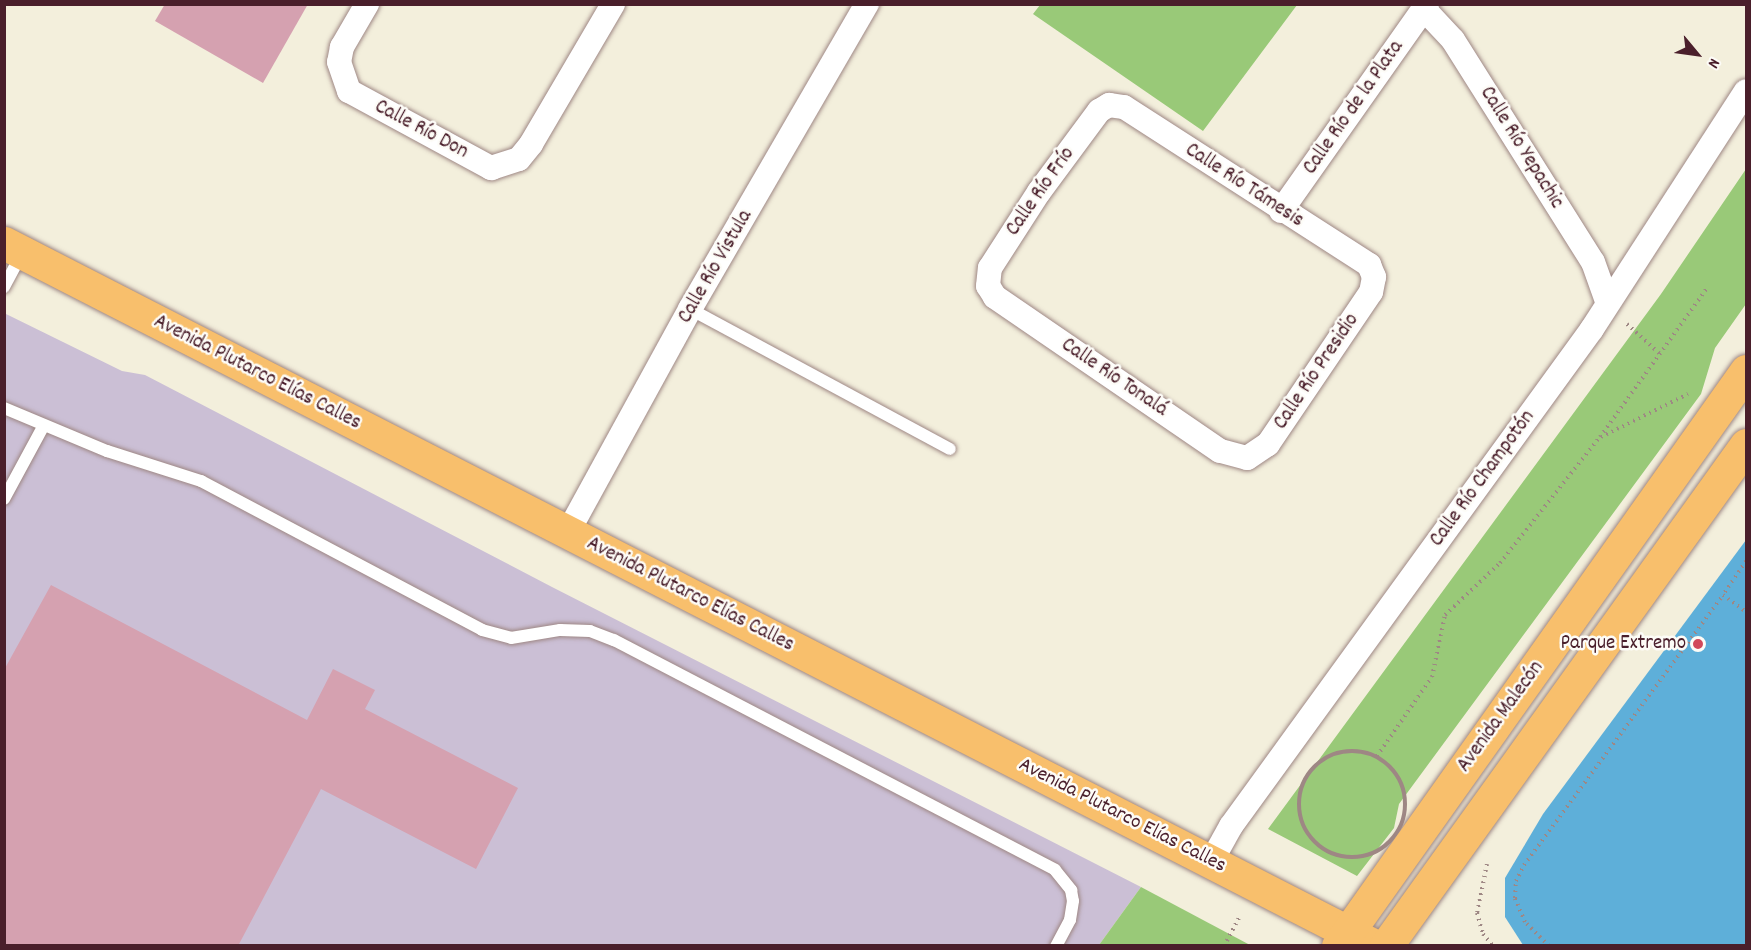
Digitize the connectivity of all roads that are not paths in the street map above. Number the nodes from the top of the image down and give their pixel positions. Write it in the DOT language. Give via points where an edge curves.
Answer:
graph roads {
  1 [pos="367,4"];
  2 [pos="613,4"];
  3 [pos="867,4"];
  4 [pos="1423,6"];
  5 [pos="1746,91"];
  6 [pos="1109,105"];
  7 [pos="1281,211"];
  8 [pos="13,248"];
  9 [pos="1374,277"];
  10 [pos="988,286"];
  11 [pos="4,287"];
  12 [pos="1607,301"];
  13 [pos="690,309"];
  14 [pos="1746,371"];
  15 [pos="4,408"];
  16 [pos="43,427"];
  17 [pos="1746,445"];
  18 [pos="950,449"];
  19 [pos="1247,458"];
  20 [pos="4,499"];
  21 [pos="568,532"];
  22 [pos="1211,862"];
  23 [pos="1353,941"];
  24 [pos="1056,945"];
  25 [pos="1386,945"];
  1 -- 2 [label="street, Calle Río Don" via="342,47 339,62 349,91 491,168 519,159 531,144"];
  3 -- 13 [label="street, Calle Río Vistula"];
  4 -- 7 [label="street, Calle Río de la Plata"];
  4 -- 12 [label="street, Calle Río Yepachic" via="1453,40 1586,252"];
  5 -- 12 [label="street, Calle Río Champotón"];
  6 -- 7 [label="street, Calle Río Támesis" via="1124,107"];
  6 -- 10 [label="street, Calle Río Frío" via="1099,111 1039,192 990,268"];
  7 -- 9 [label="street, Calle Río Támesis" via="1369,265"];
  8 -- 11 [label="lane"];
  8 -- 21 [label="main road, Avenida Plutarco Elías Calles"];
  9 -- 19 [label="street, Calle Río Presidio" via="1371,292 1268,444"];
  10 -- 19 [label="street, Calle Río Tonalá" via="995,297 1220,451"];
  12 -- 22 [label="street, Calle Río Champotón" via="1592,329 1231,826"];
  13 -- 18 [label="lane"];
  13 -- 21 [label="street, Calle Río Vistula"];
  14 -- 23 [label="main road, Avenida Malecón"];
  15 -- 16 [label="lane"];
  16 -- 20 [label="lane"];
  16 -- 24 [label="lane" via="201,481 482,630 511,638 560,630 590,631 614,640 1055,870 1071,890 1073,901 1070,920"];
  17 -- 25 [label="main road, Avenida Malecón"];
  21 -- 22 [label="main road, Avenida Plutarco Elías Calles"];
  22 -- 23 [label="main road, Avenida Plutarco Elías Calles"];
}
